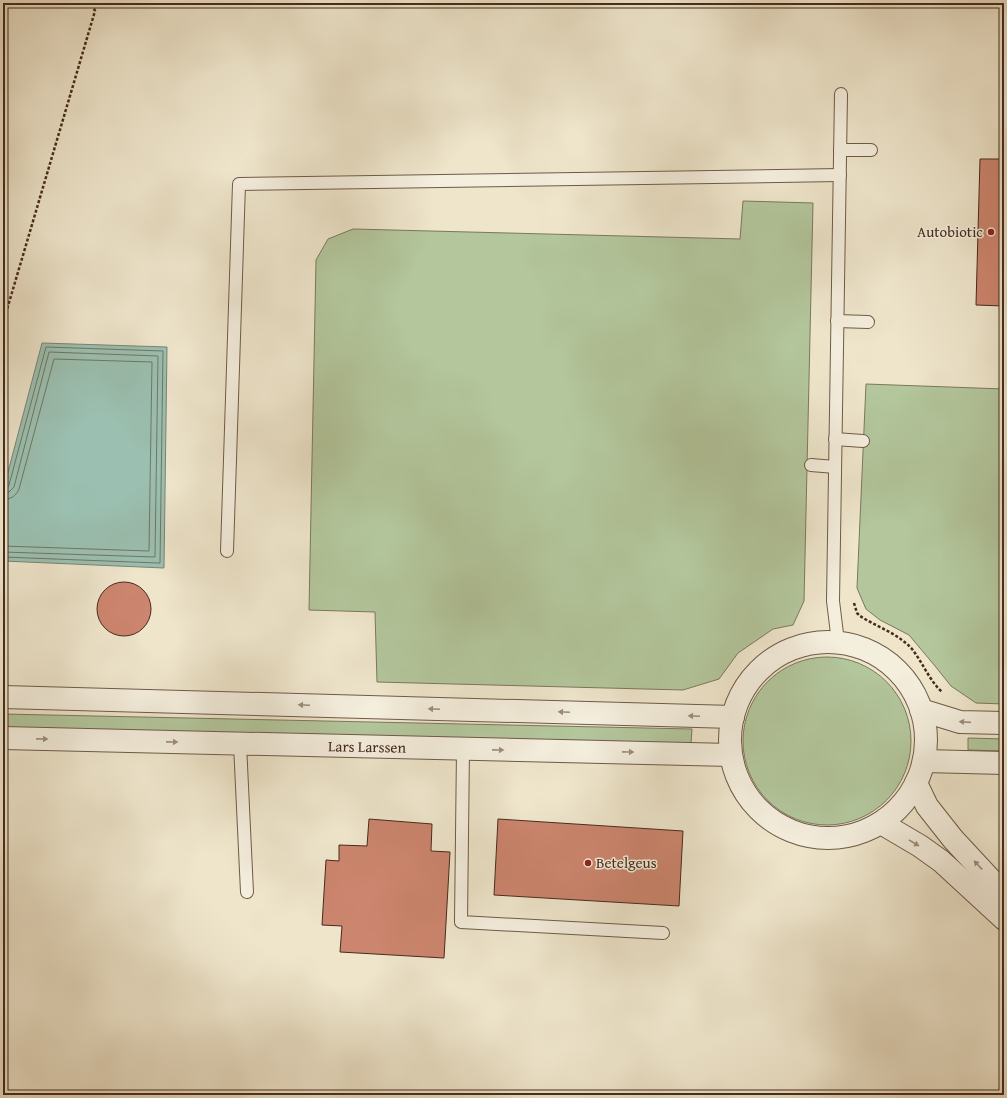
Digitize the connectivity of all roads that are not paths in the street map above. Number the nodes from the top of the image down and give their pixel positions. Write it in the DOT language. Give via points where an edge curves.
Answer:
graph roads {
  1 [pos="841,94"];
  2 [pos="840,150"];
  3 [pos="872,150"];
  4 [pos="840,175"];
  5 [pos="837,321"];
  6 [pos="868,322"];
  7 [pos="835,439"];
  8 [pos="863,441"];
  9 [pos="811,465"];
  10 [pos="835,467"];
  11 [pos="227,551"];
  12 [pos="838,642"];
  13 [pos="3,697"];
  14 [pos="921,710"];
  15 [pos="733,717"];
  16 [pos="1004,724"];
  17 [pos="3,738"];
  18 [pos="240,744"];
  19 [pos="463,749"];
  20 [pos="731,755"];
  21 [pos="924,761"];
  22 [pos="1004,763"];
  23 [pos="916,783"];
  24 [pos="881,823"];
  25 [pos="247,892"];
  26 [pos="1004,894"];
  27 [pos="1004,919"];
  28 [pos="663,933"];
  1 -- 2 [label="lane"];
  2 -- 3 [label="lane"];
  2 -- 4 [label="lane"];
  4 -- 5 [label="lane"];
  4 -- 11 [label="lane" via="239,184"];
  5 -- 6 [label="lane"];
  5 -- 7 [label="lane"];
  7 -- 8 [label="lane"];
  7 -- 10 [label="lane"];
  9 -- 10 [label="lane"];
  10 -- 12 [label="lane" via="832,601"];
  12 -- 14 [label="street" via="865,649 890,664 909,684"];
  12 -- 15 [label="street" via="814,642 792,648 771,660 754,676 741,695"];
  15 -- 13 [label="street, one-way"];
  16 -- 14 [label="street, one-way" via="960,722"];
  14 -- 21 [label="street" via="926,736"];
  15 -- 20 [label="street"];
  17 -- 18 [label="street, Lars Larssen, one-way"];
  18 -- 19 [label="street, Lars Larssen"];
  18 -- 25 [label="lane"];
  19 -- 20 [label="street, Lars Larssen, one-way"];
  19 -- 28 [label="lane" via="461,922"];
  20 -- 24 [label="street" via="738,778 750,799 767,817 788,829 811,836 835,838 859,833"];
  21 -- 22 [label="street"];
  21 -- 23 [label="street"];
  23 -- 24 [label="street" via="895,812"];
  26 -- 23 [label="street, one-way" via="953,839 927,806"];
  24 -- 27 [label="street, one-way" via="941,861"];
}
